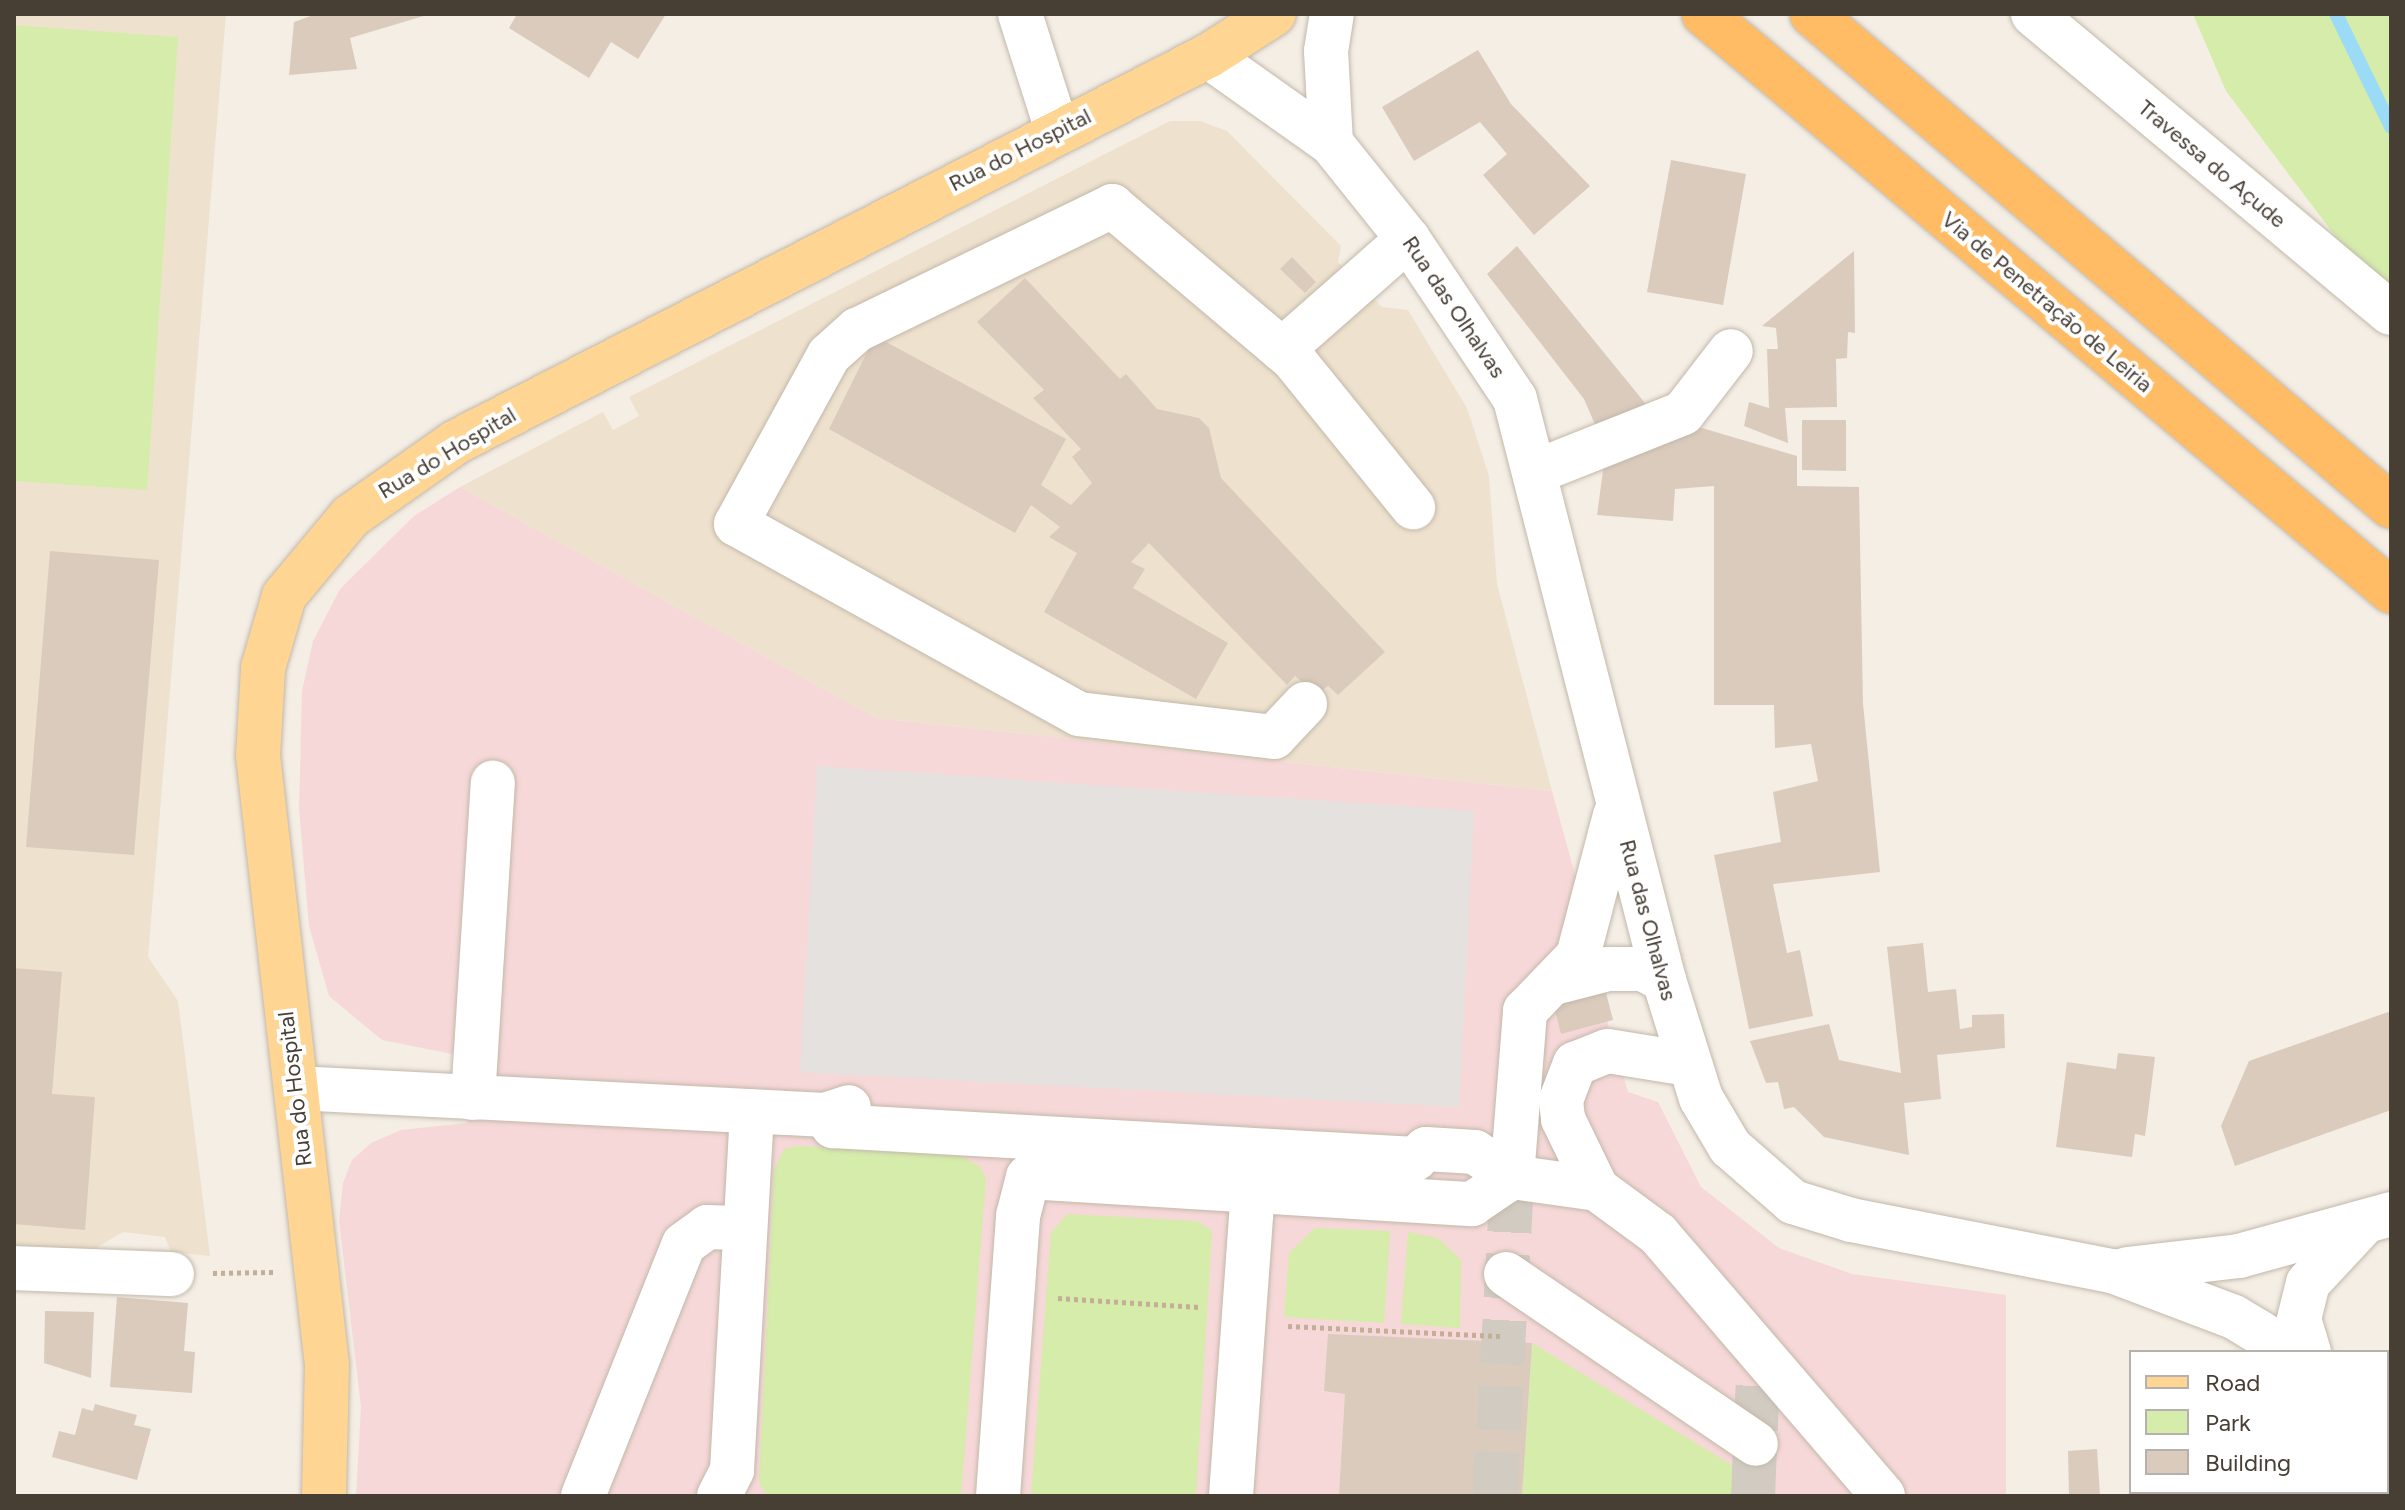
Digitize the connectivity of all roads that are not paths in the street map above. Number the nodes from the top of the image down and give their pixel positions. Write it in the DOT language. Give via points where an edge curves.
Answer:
graph roads {
  1 [pos="1020,14"];
  2 [pos="1274,14"];
  3 [pos="1332,14"];
  4 [pos="1704,14"];
  5 [pos="1812,14"];
  6 [pos="2033,14"];
  7 [pos="1208,56"];
  8 [pos="1057,130"];
  9 [pos="1331,143"];
  10 [pos="1408,239"];
  11 [pos="2391,313"];
  12 [pos="1282,350"];
  13 [pos="1731,351"];
  14 [pos="1535,472"];
  15 [pos="2391,506"];
  16 [pos="1413,507"];
  17 [pos="2391,591"];
  18 [pos="1305,704"];
  19 [pos="493,783"];
  20 [pos="1617,805"];
  21 [pos="1664,980"];
  22 [pos="1554,983"];
  23 [pos="1688,1064"];
  24 [pos="296,1088"];
  25 [pos="473,1098"];
  26 [pos="752,1112"];
  27 [pos="1512,1177"];
  28 [pos="1253,1188"];
  29 [pos="1597,1189"];
  30 [pos="2377,1219"];
  31 [pos="743,1228"];
  32 [pos="14,1268"];
  33 [pos="2112,1271"];
  34 [pos="172,1274"];
  35 [pos="1506,1274"];
  36 [pos="2289,1350"];
  37 [pos="2308,1350"];
  38 [pos="1756,1444"];
  39 [pos="324,1496"];
  40 [pos="583,1496"];
  41 [pos="719,1496"];
  42 [pos="998,1496"];
  43 [pos="1231,1496"];
  44 [pos="1883,1496"];
  1 -- 8 [label="street"];
  2 -- 7 [label="main road, Rua do Hospital"];
  3 -- 9 [label="street" via="1326,51"];
  4 -- 17 [label="highway, Via de Penetração de Leiria"];
  5 -- 15 [label="highway"];
  6 -- 11 [label="street, Travessa do Açude"];
  7 -- 8 [label="main road, Rua do Hospital"];
  7 -- 9 [label="street, Rua das Olhalvas"];
  8 -- 24 [label="main road, Rua do Hospital" via="456,442 376,493 323,542 273,619 258,711 270,890"];
  9 -- 10 [label="street, Rua das Olhalvas"];
  10 -- 12 [label="street"];
  10 -- 14 [label="street, Rua das Olhalvas" via="1499,371"];
  12 -- 16 [label="street"];
  12 -- 18 [label="street" via="1126,211 1094,211 857,330 829,355 736,524 1079,714 1274,737"];
  13 -- 14 [label="street" via="1683,413"];
  14 -- 20 [label="street, Rua das Olhalvas"];
  19 -- 25 [label="street"];
  20 -- 21 [label="street, Rua das Olhalvas"];
  20 -- 22 [label="street" via="1583,943"];
  21 -- 22 [label="street" via="1643,969 1608,969"];
  21 -- 23 [label="street, Rua das Olhalvas"];
  22 -- 27 [label="street" via="1525,1011 1520,1033"];
  23 -- 29 [label="street" via="1608,1051 1575,1064 1561,1100 1563,1119"];
  23 -- 33 [label="street, Rua das Olhalvas" via="1730,1147 1793,1202 1851,1220"];
  24 -- 25 [label="street"];
  24 -- 39 [label="main road, Rua do Hospital" via="327,1365"];
  25 -- 26 [label="street"];
  26 -- 27 [label="street" via="825,1115 833,1126 1415,1159 1426,1149 1475,1152"];
  26 -- 31 [label="street"];
  27 -- 28 [label="street" via="1472,1204"];
  27 -- 29 [label="street"];
  28 -- 42 [label="street" via="1028,1177 1021,1191"];
  28 -- 43 [label="street"];
  29 -- 44 [label="street" via="1658,1234"];
  30 -- 33 [label="street" via="2239,1256"];
  30 -- 37 [label="street" via="2308,1283 2299,1319"];
  31 -- 40 [label="street" via="707,1227 684,1244"];
  31 -- 41 [label="street" via="732,1470"];
  32 -- 34 [label="street"];
  33 -- 36 [label="street, Rua das Olhalvas" via="2234,1317"];
  35 -- 38 [label="street"];
}
